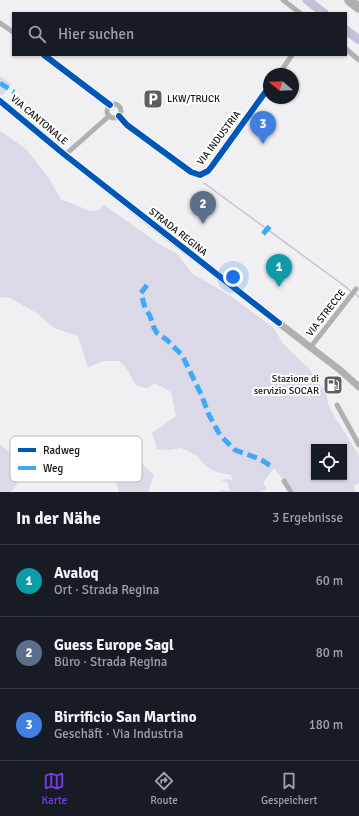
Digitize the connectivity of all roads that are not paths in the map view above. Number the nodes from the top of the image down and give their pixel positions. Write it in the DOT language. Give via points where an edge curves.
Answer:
graph roads {
  1 [pos="283,0"];
  2 [pos="348,0"];
  3 [pos="359,8"];
  4 [pos="299,12"];
  5 [pos="0,23"];
  6 [pos="12,31"];
  7 [pos="347,50"];
  8 [pos="45,56"];
  9 [pos="291,56"];
  10 [pos="359,60"];
  11 [pos="282,68"];
  12 [pos="263,95"];
  13 [pos="0,101"];
  14 [pos="110,105"];
  15 [pos="109,116"];
  16 [pos="120,116"];
  17 [pos="65,155"];
  18 [pos="356,289"];
  19 [pos="310,348"];
  20 [pos="340,370"];
  21 [pos="359,381"];
  22 [pos="359,387"];
  23 [pos="337,405"];
  24 [pos="359,445"];
  25 [pos="284,480"];
  26 [pos="292,492"];
  1 -- 4 [label="street"];
  2 -- 3 [label="highway"];
  5 -- 6 [label="street"];
  7 -- 10 [label="street"];
  8 -- 14 [label="street"];
  9 -- 11 [label="street"];
  12 -- 16 [label="street, VIA INDUSTRIA" via="210,169 200,175 191,172 127,125"];
  13 -- 17 [label="main road, VIA CANTONALE"];
  14 -- 15 [label="street" via="107,109"];
  14 -- 16 [label="street" via="119,106 122,110"];
  15 -- 16 [label="street"];
  15 -- 17 [label="street"];
  17 -- 19 [label="main road, STRADA REGINA"];
  18 -- 19 [label="street, VIA STRECCE"];
  19 -- 20 [label="main road, STRADA REGINA"];
  20 -- 21 [label="main road"];
  20 -- 22 [label="main road, STRADA REGINA"];
  23 -- 24 [label="street"];
  25 -- 26 [label="street"];
}
